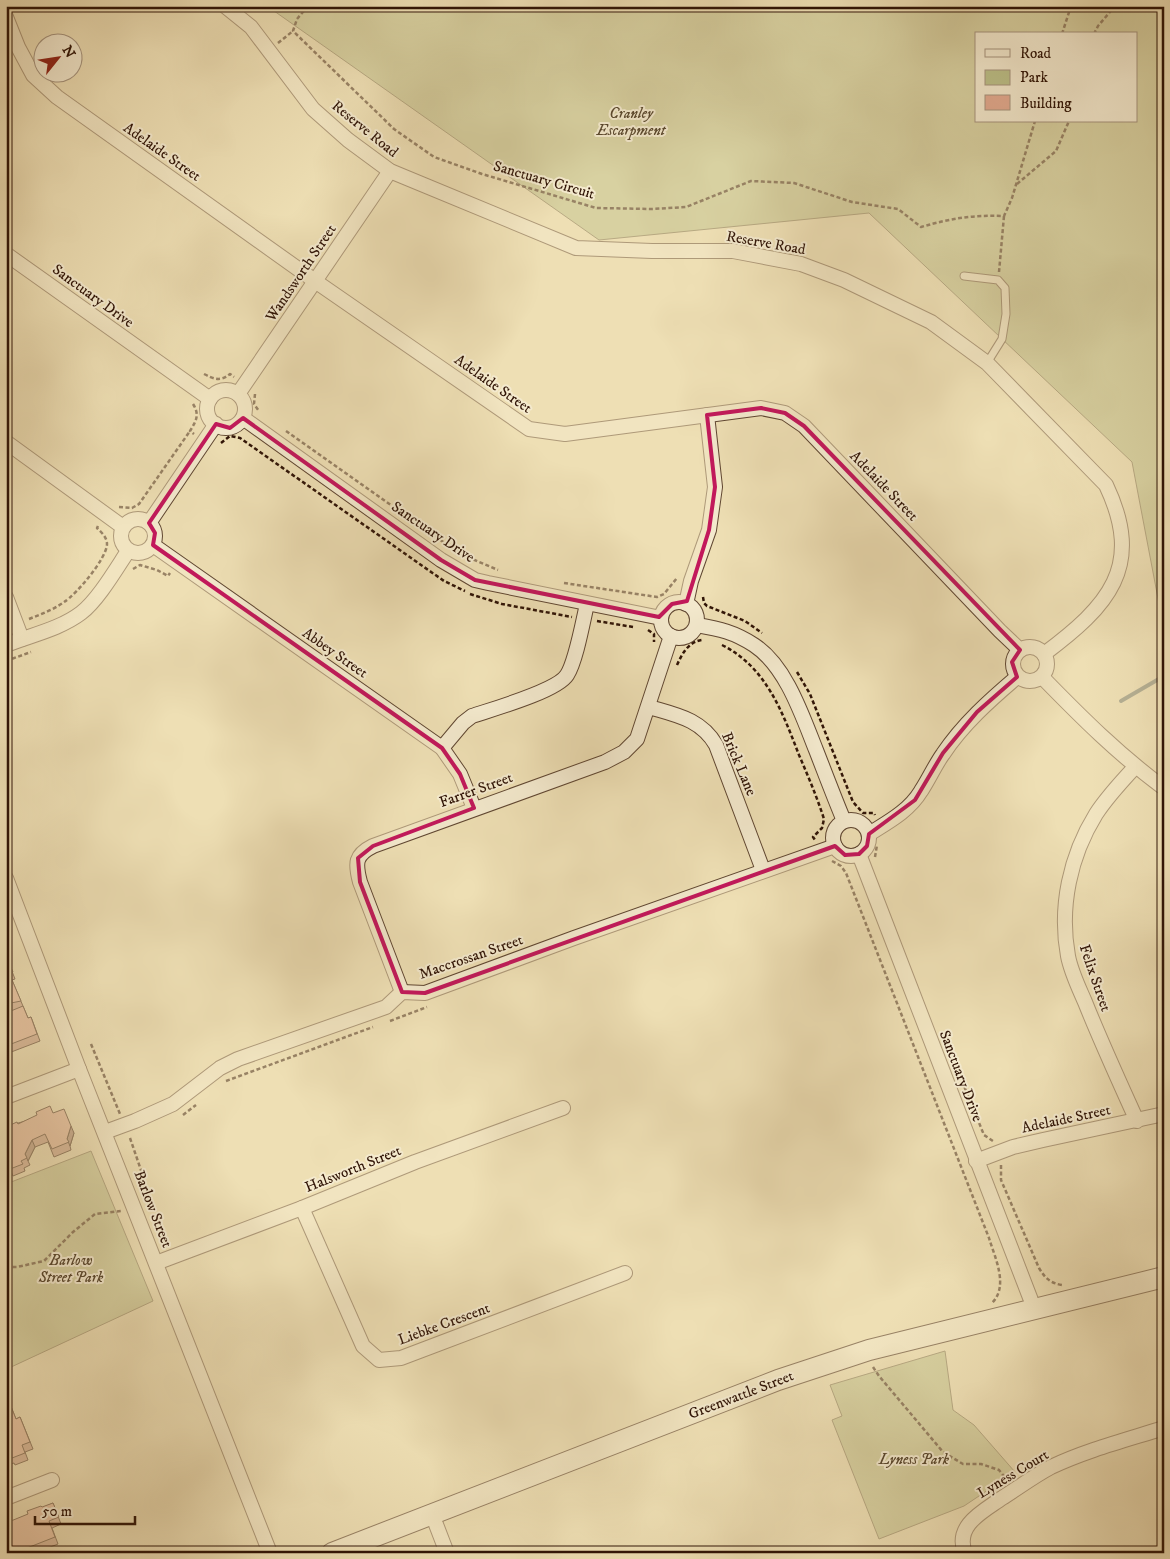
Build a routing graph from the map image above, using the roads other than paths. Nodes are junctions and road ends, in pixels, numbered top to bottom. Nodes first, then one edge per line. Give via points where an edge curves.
1 (225, 6) edge
2 (6, 17) edge
3 (390, 171) junction
4 (6, 254) edge
5 (964, 276) dead end
6 (315, 281) junction
7 (987, 362) junction
8 (238, 394) junction
9 (210, 399) junction
10 (707, 416) junction
11 (243, 418) junction
12 (216, 424) junction
13 (6, 442) edge
14 (149, 523) junction
15 (123, 527) junction
16 (153, 545) junction
17 (128, 551) junction
18 (6, 597) edge
19 (587, 604) junction
20 (686, 604) junction
21 (661, 618) junction
22 (697, 625) junction
23 (671, 636) junction
24 (22, 639) junction
25 (6, 645) edge
26 (1020, 650) junction
27 (1044, 654) junction
28 (1042, 676) junction
29 (1017, 677) junction
30 (649, 706) junction
31 (442, 748) junction
32 (1135, 767) junction
33 (1164, 788) edge
34 (474, 808) junction
35 (844, 821) junction
36 (868, 834) junction
37 (835, 846) junction
38 (859, 854) junction
39 (763, 870) junction
40 (6, 878) edge
41 (402, 992) junction
42 (79, 1069) junction
43 (6, 1097) edge
44 (563, 1108) dead end
45 (1164, 1114) edge
46 (1137, 1121) junction
47 (105, 1132) junction
48 (976, 1161) junction
49 (302, 1208) junction
50 (156, 1263) junction
51 (625, 1273) dead end
52 (1164, 1277) edge
53 (1034, 1308) junction
54 (1164, 1428) edge
55 (52, 1480) dead end
56 (6, 1498) edge
57 (432, 1514) junction
58 (270, 1553) edge
59 (332, 1553) edge
60 (448, 1553) edge
61 (964, 1553) edge

1 - 3 street, Reserve Road via 251,28 314,109 348,140
2 - 6 street, Adelaide Street via 33,75 58,97
3 - 6 street, Wandsworth Street
3 - 7 street, Reserve Road via 576,248 733,251 801,264 844,280 931,322
4 - 9 street, Sanctuary Drive
5 - 7 lane via 998,280 1005,288 1002,340
6 - 8 street, Wandsworth Street
6 - 10 street, Adelaide Street via 529,429 565,434
7 - 27 street, Reserve Road via 1106,485 1120,520 1122,548 1118,572 1102,602
8 - 9 street via 220,391
8 - 11 street via 244,403
9 - 12 street via 208,415
10 - 20 street via 715,487 709,530 690,581
10 - 26 street, Adelaide Street via 761,408 785,413 804,426
11 - 12 street via 230,428
11 - 19 street, Sanctuary Drive via 440,560 475,580
12 - 14 street
13 - 15 street
14 - 15 street via 132,519
14 - 16 street via 155,533
15 - 17 street via 120,537
16 - 17 street via 144,553
16 - 31 street, Abbey Street
17 - 24 street via 82,613 54,628
18 - 24 street
19 - 21 street, Sanctuary Drive
19 - 31 street via 572,666 563,680 472,716
20 - 21 street via 672,604
20 - 22 street via 695,611
21 - 23 street via 664,629
22 - 23 street via 684,638
22 - 35 street via 729,631 755,646 775,666 800,711
23 - 30 street, Farrer Street
24 - 25 street
26 - 27 street via 1030,647
26 - 29 street via 1012,662
27 - 28 street via 1047,668
28 - 29 street via 1033,682
28 - 32 street
29 - 36 street via 977,712 943,753 922,790 905,810
30 - 34 street, Farrer Street via 637,739 617,757
30 - 39 street, Brick Lane via 694,721 711,736
31 - 34 street, Abbey Street via 460,774
32 - 33 street
32 - 46 street, Felix Street via 1096,814 1080,847 1066,894 1064,925 1068,958
34 - 41 street, Farrer Street via 373,846 358,858 356,867 360,882
35 - 36 street via 861,823
35 - 37 street via 834,831
36 - 38 street via 867,846
37 - 38 street via 845,854
37 - 39 street, Maccrossan Street
38 - 48 street, Sanctuary Drive
39 - 41 street, Maccrossan Street via 425,993
40 - 42 street, Barlow Street
41 - 47 street via 386,1007 238,1059 220,1068 173,1104 129,1129
42 - 43 street
42 - 47 street, Barlow Street
44 - 49 street, Halsworth Street via 415,1162
45 - 46 street, Adelaide Street
46 - 48 street, Adelaide Street via 1013,1147
47 - 50 street, Barlow Street
48 - 53 street, Sanctuary Drive
49 - 50 street, Halsworth Street
49 - 51 street, Liebke Crescent via 362,1346 379,1360 401,1358
50 - 58 street, Barlow Street
52 - 53 main road, Greenwattle Street
53 - 57 main road, Greenwattle Street via 870,1350 778,1380
54 - 61 street, Lyness Court via 1087,1452 1050,1468 975,1516 964,1530
55 - 56 street
57 - 59 main road, Greenwattle Street
57 - 60 street

